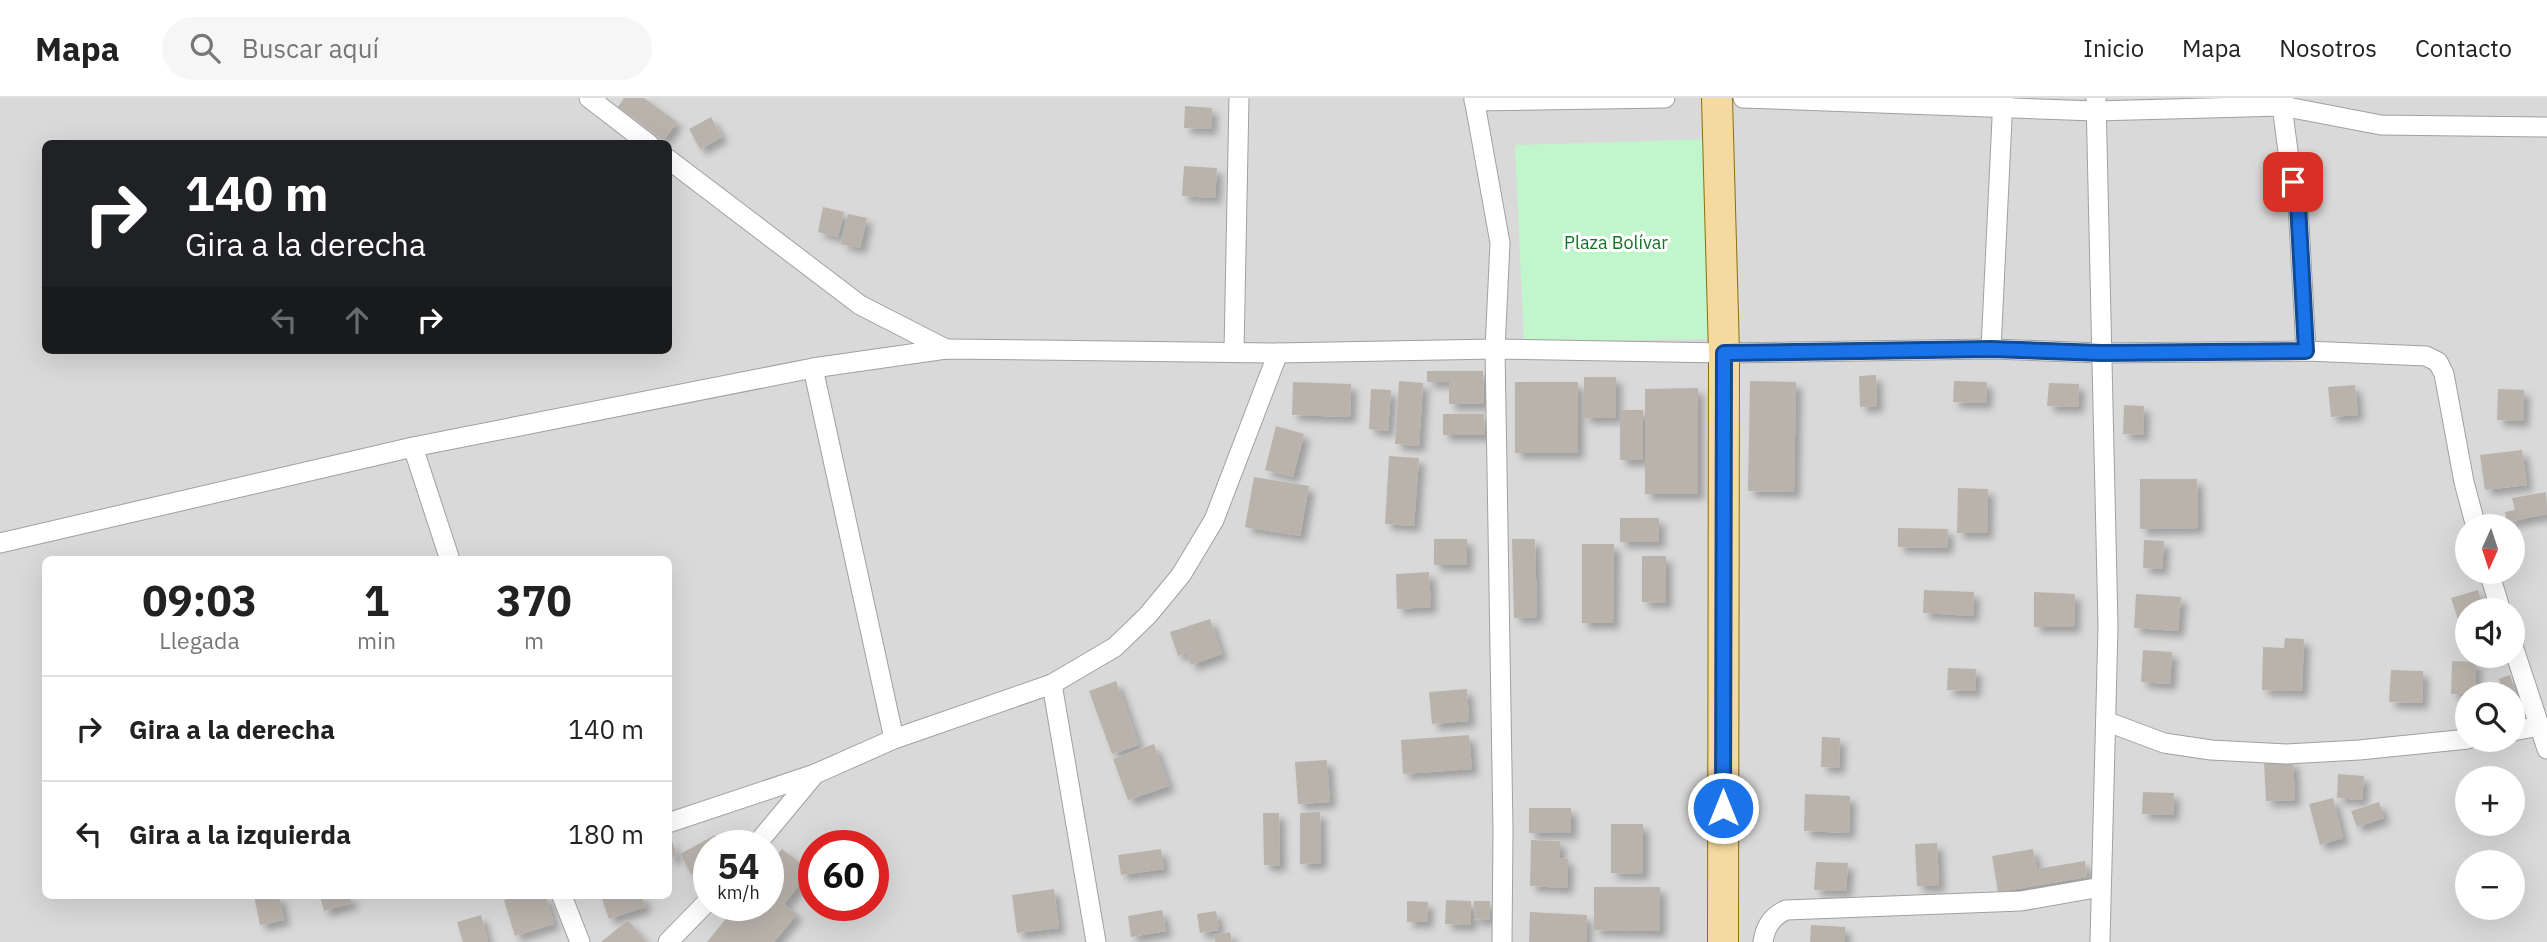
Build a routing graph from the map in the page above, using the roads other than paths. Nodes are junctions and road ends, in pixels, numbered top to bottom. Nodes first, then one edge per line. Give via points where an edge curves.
1 (589, 98) edge
2 (1239, 98) edge
3 (1665, 98) edge
4 (1717, 98) edge
5 (1743, 98) edge
6 (1474, 100) edge
7 (2282, 102) edge
8 (2003, 103) edge
9 (2095, 104) edge
10 (2547, 127) edge
11 (644, 140) edge
12 (672, 162) edge
13 (946, 349) junction
14 (1495, 349) junction
15 (1991, 349) junction
16 (1234, 351) junction
17 (2306, 351) junction
18 (1278, 353) junction
19 (1724, 353) junction
20 (2101, 353) junction
21 (813, 368) junction
22 (413, 447) junction
23 (2473, 514) edge
24 (0, 543) edge
25 (449, 556) edge
26 (2520, 668) edge
27 (1052, 684) junction
28 (2108, 722) junction
29 (2539, 726) junction
30 (2525, 729) edge
31 (894, 739) junction
32 (2455, 740) edge
33 (2547, 749) edge
34 (816, 774) junction
35 (672, 822) edge
36 (769, 830) edge
37 (2101, 887) junction
38 (563, 899) edge
39 (693, 916) edge
40 (580, 942) edge
41 (668, 942) edge
42 (1096, 942) edge
43 (1502, 942) edge
44 (1723, 942) edge
45 (1763, 942) edge
46 (2100, 942) edge

1 - 11 street
2 - 16 street
3 - 6 street
4 - 19 main road
5 - 8 street
6 - 14 street via 1500,243
7 - 9 street
7 - 10 street via 2381,125
7 - 17 street via 2298,204
8 - 9 street
8 - 15 street
9 - 20 street
12 - 13 street via 860,305
13 - 16 street
13 - 21 street
14 - 18 street
14 - 19 street
14 - 43 street
15 - 19 street
15 - 20 street
16 - 18 street
17 - 20 street
17 - 23 street via 2420,355 2438,362
18 - 27 street via 1214,520 1181,575 1115,648
19 - 44 main road
20 - 28 street
21 - 22 street
21 - 31 street
22 - 24 street
22 - 25 street
26 - 29 street
27 - 31 street
27 - 42 street
28 - 32 street via 2164,743 2211,750 2298,753
28 - 37 street
29 - 30 street
29 - 33 street
31 - 34 street
34 - 35 street
34 - 36 street
37 - 45 street via 2021,901 1786,910 1770,922
37 - 46 street
38 - 40 street
39 - 41 street

